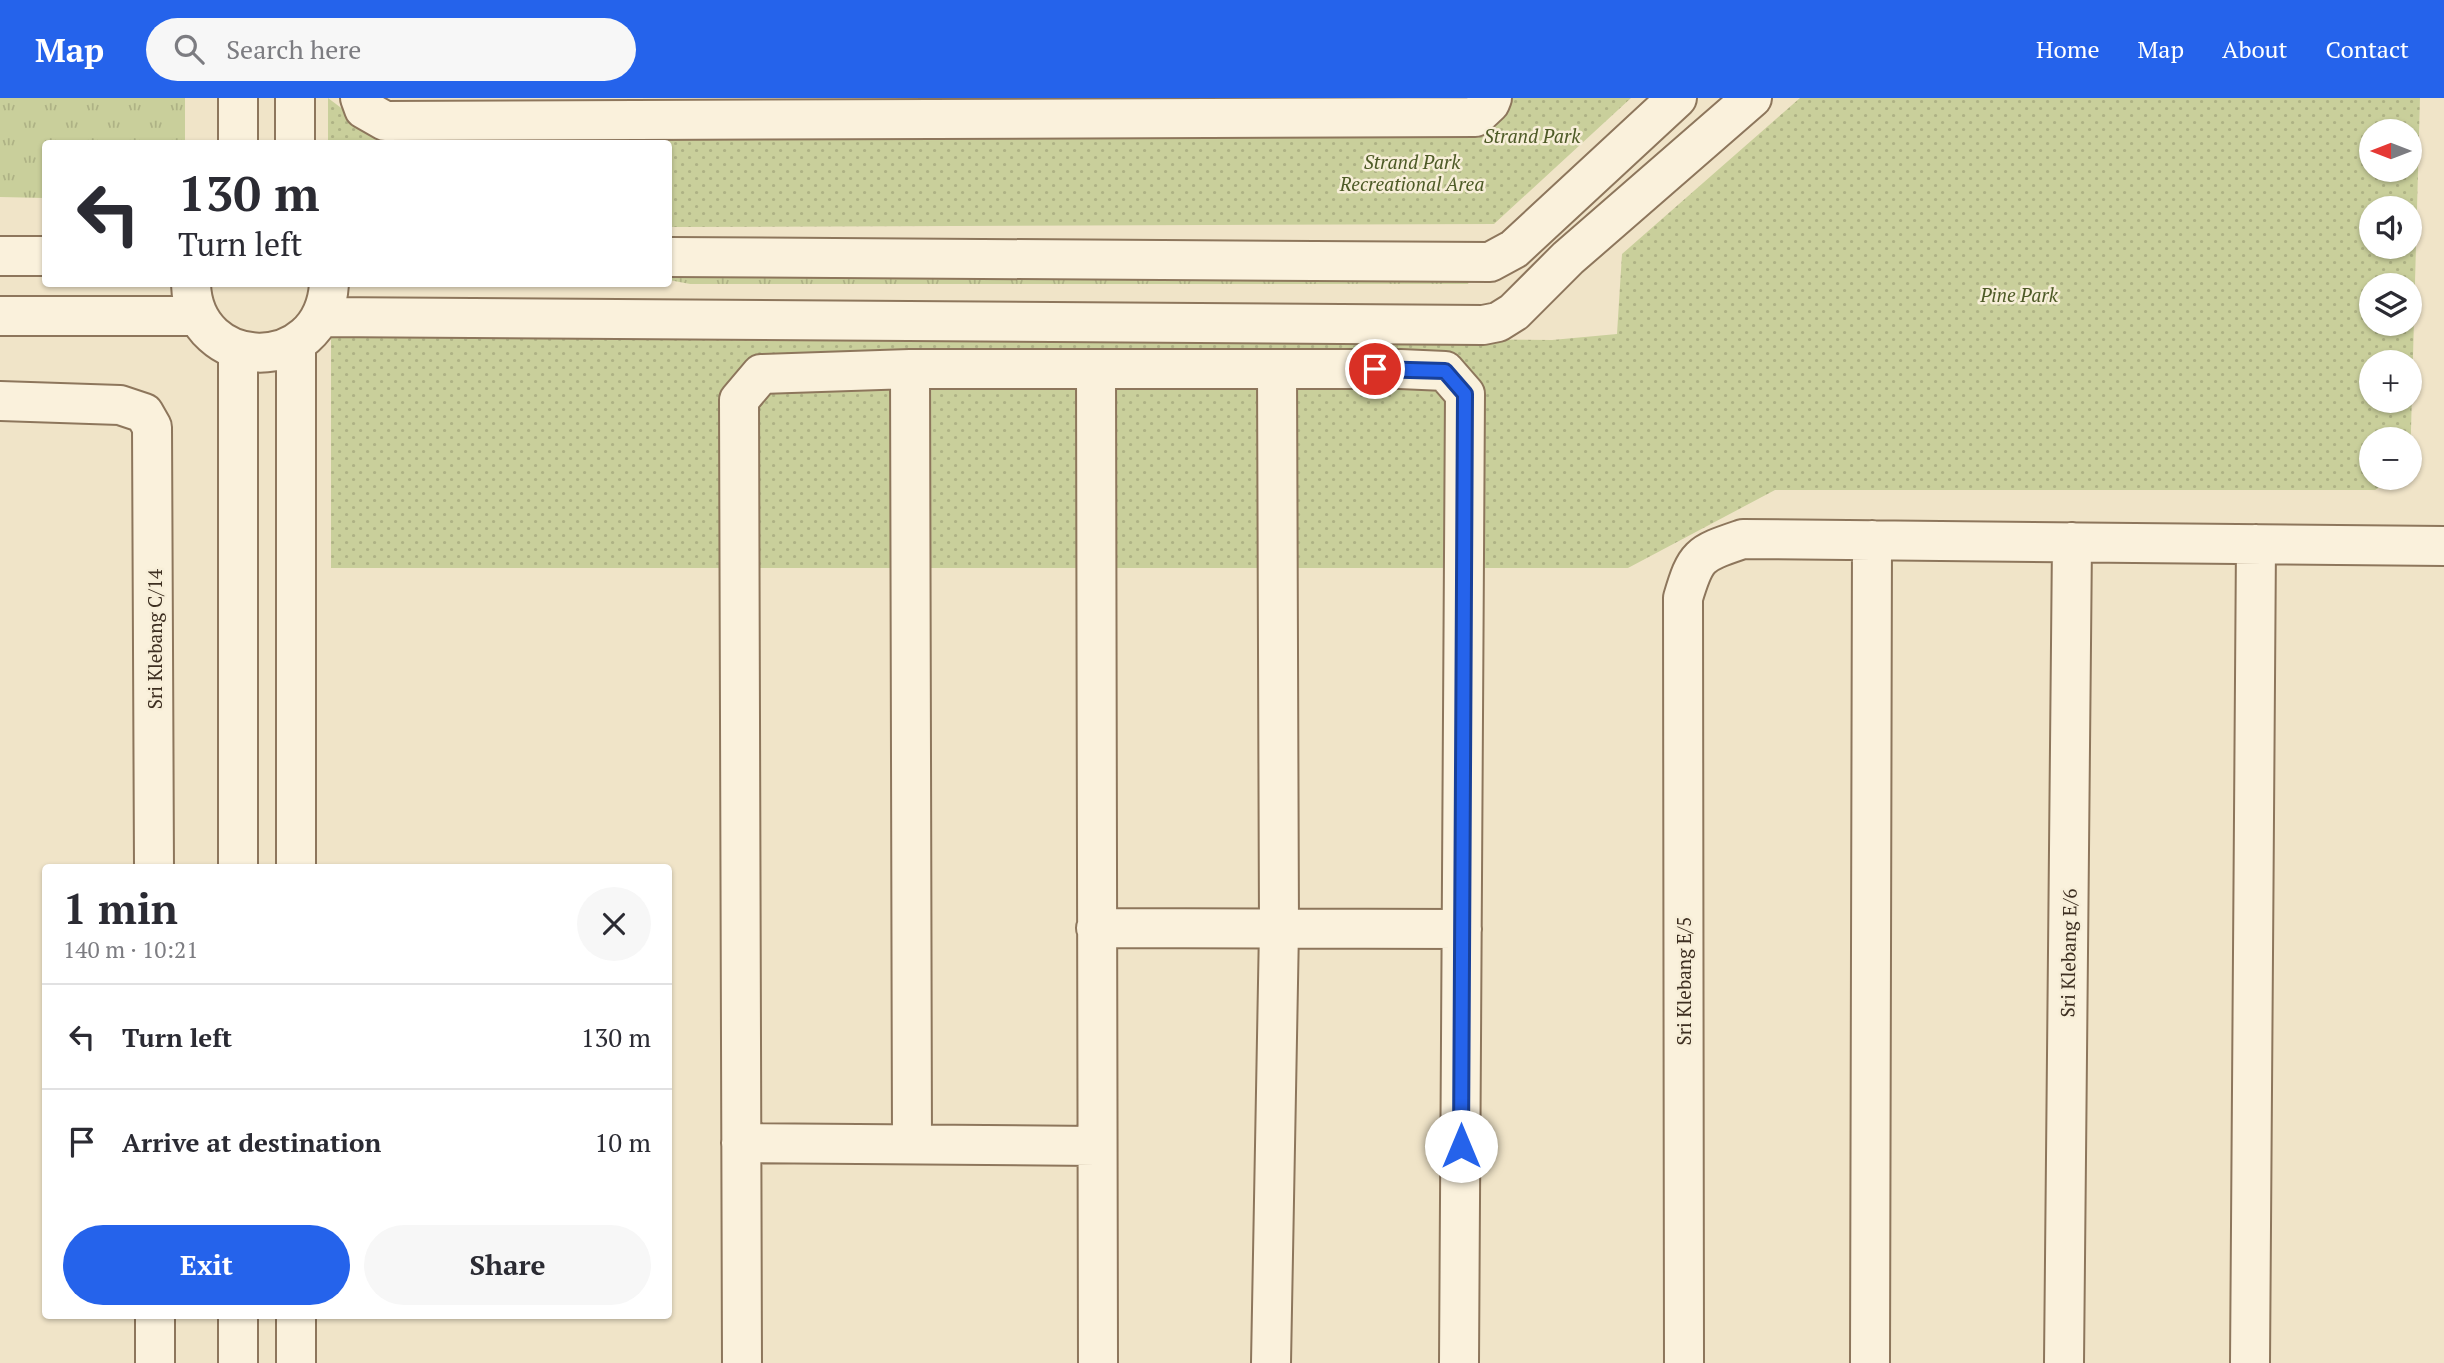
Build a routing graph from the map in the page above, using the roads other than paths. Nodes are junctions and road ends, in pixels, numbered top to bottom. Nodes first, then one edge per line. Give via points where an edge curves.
1 (238, 98) edge
2 (295, 98) edge
3 (1677, 98) edge
4 (1752, 98) edge
5 (1491, 101) edge
6 (362, 103) edge
7 (1130, 108) edge
8 (1312, 108) edge
9 (547, 109) edge
10 (747, 109) edge
11 (934, 109) edge
12 (238, 140) edge
13 (295, 140) edge
14 (0, 256) edge
15 (42, 256) edge
16 (672, 257) edge
17 (195, 300) edge
18 (316, 315) edge
19 (0, 316) edge
20 (238, 350) junction
21 (911, 369) junction
22 (1096, 370) junction
23 (1277, 370) junction
24 (0, 401) edge
25 (1872, 540) junction
26 (2072, 542) junction
27 (2256, 544) junction
28 (2444, 545) edge
29 (154, 864) edge
30 (238, 864) edge
31 (296, 864) edge
32 (1096, 928) junction
33 (1279, 929) junction
34 (1462, 929) junction
35 (741, 1143) junction
36 (912, 1143) junction
37 (1096, 1146) junction
38 (155, 1319) edge
39 (238, 1319) edge
40 (296, 1319) edge
41 (155, 1363) edge
42 (238, 1363) edge
43 (296, 1363) edge
44 (742, 1363) edge
45 (1098, 1363) edge
46 (1270, 1363) edge
47 (1459, 1363) edge
48 (1684, 1363) edge
49 (1870, 1363) edge
50 (2064, 1363) edge
51 (2250, 1363) edge

1 - 12 street
2 - 13 street
3 - 16 street via 1514,249 1490,262
4 - 18 street via 1568,258 1514,312 1483,325
5 - 8 street via 1475,117
6 - 9 street via 385,121
7 - 8 street
7 - 11 street
9 - 10 street
10 - 11 street
14 - 15 street
17 - 19 street
17 - 20 street via 209,330
18 - 20 street via 278,352
18 - 31 street
20 - 30 street
21 - 22 street
21 - 35 street via 761,374 739,400
21 - 36 street
22 - 23 street
22 - 32 street
23 - 33 street
23 - 34 street via 1445,371 1465,394
24 - 29 street, Sri Klebang C/14 via 120,405 144,413 152,427
25 - 26 street, Sri Klebang E/5
25 - 48 street, Sri Klebang E/5 via 1743,539 1710,550 1693,566 1683,598
25 - 49 street
26 - 27 street, Sri Klebang E/5
26 - 50 street, Sri Klebang E/6
27 - 28 street, Sri Klebang E/5
27 - 51 street
32 - 33 street
32 - 37 street
33 - 34 street
33 - 46 street
34 - 47 street
35 - 36 street
35 - 44 street
36 - 37 street
37 - 45 street
38 - 41 street
39 - 42 street
40 - 43 street

